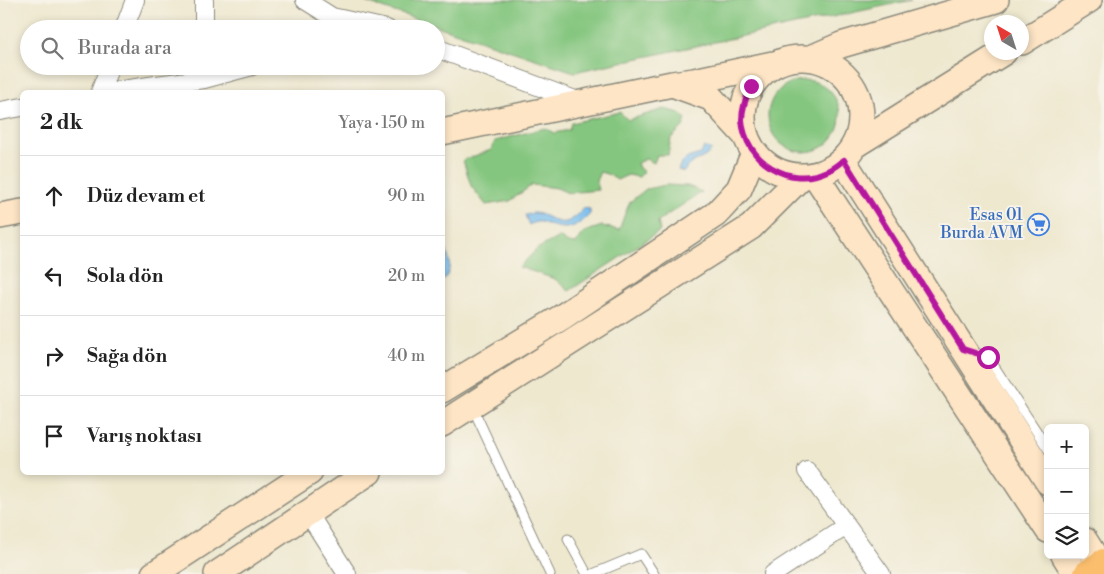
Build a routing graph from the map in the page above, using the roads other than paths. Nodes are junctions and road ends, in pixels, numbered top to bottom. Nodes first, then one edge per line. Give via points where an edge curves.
1 (135, 0) edge
2 (204, 0) edge
3 (305, 0) edge
4 (996, 0) edge
5 (1089, 0) edge
6 (127, 20) edge
7 (204, 20) edge
8 (346, 20) edge
9 (1029, 38) edge
10 (445, 51) edge
11 (811, 58) junction
12 (992, 60) edge
13 (776, 64) junction
14 (107, 75) edge
15 (219, 75) edge
16 (205, 79) edge
17 (672, 84) junction
18 (101, 90) edge
19 (122, 90) edge
20 (583, 103) junction
21 (20, 107) edge
22 (0, 111) edge
23 (445, 131) edge
24 (749, 144) junction
25 (849, 153) junction
26 (808, 176) junction
27 (20, 212) edge
28 (0, 216) edge
29 (963, 349) junction
30 (445, 388) edge
31 (472, 405) junction
32 (445, 422) edge
33 (1044, 443) edge
34 (807, 470) dead end
35 (1044, 472) edge
36 (305, 475) edge
37 (365, 475) edge
38 (308, 513) junction
39 (1044, 524) edge
40 (846, 526) junction
41 (568, 538) dead end
42 (1072, 559) edge
43 (1092, 569) edge
44 (154, 574) edge
45 (217, 574) edge
46 (347, 574) edge
47 (550, 574) edge
48 (587, 574) edge
49 (593, 574) edge
50 (654, 574) edge
51 (773, 574) edge
52 (881, 574) edge

1 - 6 street
2 - 7 street
3 - 8 street via 332,17
4 - 11 main road via 840,45
5 - 9 main road
10 - 20 street
11 - 13 main road via 792,58
11 - 25 main road via 829,64 844,75 855,90 861,108 861,127
12 - 25 main road
13 - 17 main road
13 - 24 main road via 751,86 744,102 742,118
14 - 18 street
15 - 16 street
16 - 19 street
17 - 20 main road
17 - 24 main road via 711,98
20 - 23 main road
21 - 22 street
24 - 26 main road via 769,167 788,175
24 - 30 main road via 739,189 716,214 562,317
25 - 26 main road via 828,171
25 - 29 main road
26 - 31 main road via 751,227
26 - 39 main road
27 - 28 main road
29 - 33 lane via 988,357
29 - 35 main road
31 - 32 main road
31 - 47 lane
34 - 40 street
36 - 44 main road
37 - 38 main road
38 - 45 main road
38 - 46 street
40 - 51 street
40 - 52 street
41 - 48 lane
42 - 43 main road
49 - 50 lane via 641,554

